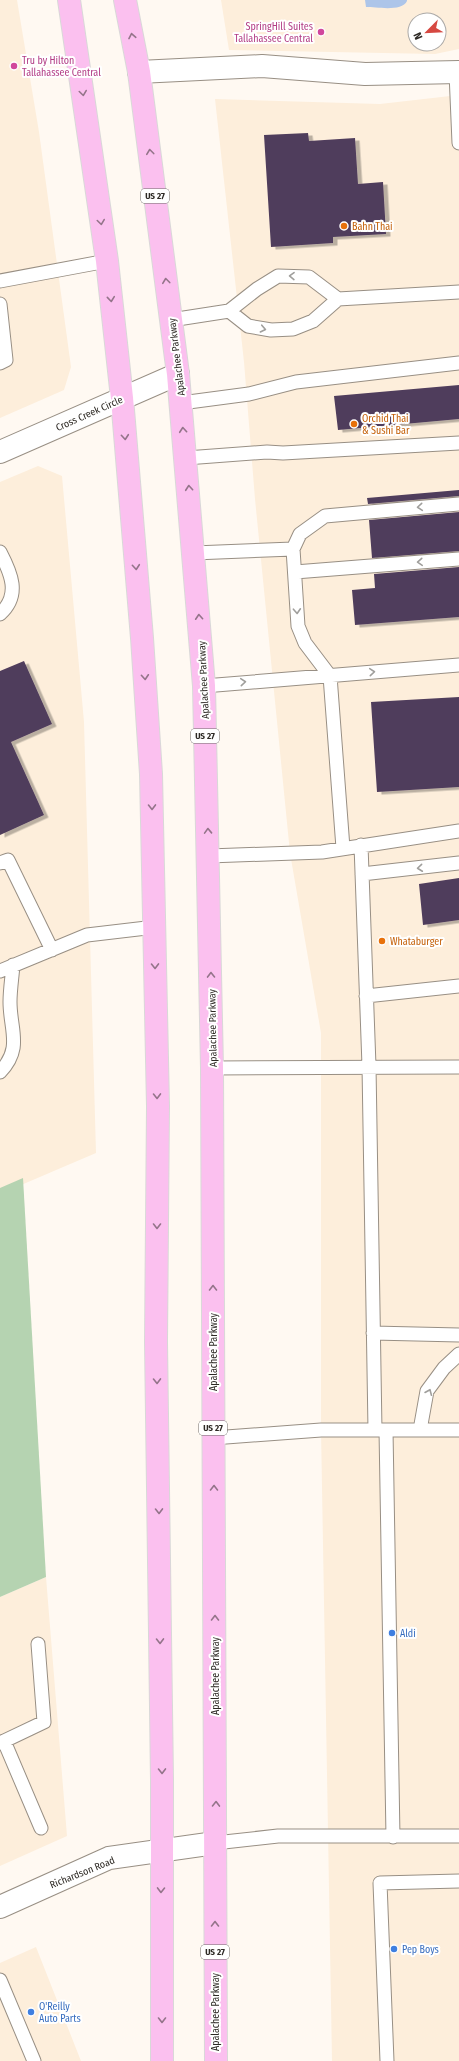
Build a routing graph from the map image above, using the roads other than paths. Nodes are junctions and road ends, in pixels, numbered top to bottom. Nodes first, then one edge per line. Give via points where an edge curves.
1 (69, 0) edge
2 (125, 0) edge
3 (139, 72) junction
4 (458, 73) edge
5 (459, 143) edge
6 (107, 261) junction
7 (0, 281) edge
8 (459, 292) edge
9 (338, 299) junction
10 (0, 304) edge
11 (229, 311) junction
12 (171, 320) junction
13 (0, 363) edge
14 (459, 363) edge
15 (178, 374) junction
16 (122, 398) junction
17 (181, 403) junction
18 (459, 443) edge
19 (0, 452) edge
20 (186, 458) junction
21 (459, 504) edge
22 (293, 549) junction
23 (0, 552) edge
24 (194, 553) junction
25 (459, 560) edge
26 (295, 572) junction
27 (0, 614) edge
28 (459, 665) edge
29 (330, 676) junction
30 (204, 686) junction
31 (459, 831) edge
32 (362, 845) junction
33 (343, 848) junction
34 (209, 856) junction
35 (0, 863) edge
36 (459, 863) edge
37 (362, 874) junction
38 (154, 927) junction
39 (52, 950) junction
40 (13, 966) junction
41 (0, 971) edge
42 (459, 986) edge
43 (366, 996) junction
44 (369, 1066) junction
45 (459, 1067) edge
46 (212, 1068) junction
47 (0, 1072) edge
48 (373, 1333) junction
49 (459, 1335) edge
50 (459, 1354) edge
51 (381, 1430) junction
52 (420, 1430) junction
53 (459, 1430) edge
54 (213, 1438) junction
55 (38, 1644) dead end
56 (2, 1742) edge
57 (41, 1828) dead end
58 (459, 1836) edge
59 (393, 1837) junction
60 (215, 1843) junction
61 (162, 1851) junction
62 (459, 1881) edge
63 (0, 1906) edge
64 (1, 1984) edge
65 (34, 2061) edge
66 (162, 2061) edge
67 (216, 2061) edge
68 (387, 2061) edge

1 -> 6 main road
3 -> 2 main road, Apalachee Parkway / US 27
3 - 4 street via 262,66 365,74
12 -> 3 main road, Apalachee Parkway / US 27
4 - 5 lane
6 - 7 lane
6 -> 16 main road
8 - 9 lane
11 -> 9 lane via 248,326 271,330 293,329 313,321
9 -> 11 lane via 309,277 278,276
10 - 13 lane via 6,360
11 - 12 lane
12 - 15 main road, Apalachee Parkway / US 27
14 - 17 lane via 296,382 249,394
15 - 16 street, Cross Creek Circle
15 - 17 main road, Apalachee Parkway / US 27
16 - 19 street, Cross Creek Circle
16 -> 38 main road via 151,774
20 -> 17 main road, Apalachee Parkway / US 27
18 - 20 lane
24 -> 20 main road, Apalachee Parkway / US 27
21 -> 22 lane via 325,516 300,534
22 - 24 lane
22 - 26 lane
23 - 27 lane via 12,578 13,598
30 -> 24 main road, Apalachee Parkway / US 27
25 -> 26 lane
26 -> 29 lane via 298,626 305,643
29 -> 28 lane
30 -> 29 lane
29 - 33 lane
34 -> 30 main road, Apalachee Parkway / US 27
31 - 32 lane
32 - 33 lane
32 - 37 lane
33 - 34 lane via 322,852
46 -> 34 main road, Apalachee Parkway / US 27
35 - 39 lane via 8,860
36 -> 37 lane
37 - 43 lane
38 - 39 lane via 87,935
38 -> 61 main road via 158,1106 156,1342
39 - 40 lane
40 - 41 lane
40 - 47 lane via 10,1003 14,1038 10,1062
42 - 43 lane
43 - 44 lane
44 - 45 lane
44 - 46 lane
44 - 48 lane
54 -> 46 main road, Apalachee Parkway / US 27
48 - 49 lane
48 - 51 lane
52 -> 50 lane via 427,1391 444,1368
51 - 52 lane
51 - 54 lane via 321,1430
51 - 59 lane
52 - 53 lane
60 -> 54 main road, Apalachee Parkway / US 27
55 - 56 lane via 44,1722
56 - 57 lane
58 - 59 lane
59 - 60 lane via 278,1836
60 - 61 street, Richardson Road
67 -> 60 main road, Apalachee Parkway / US 27
61 - 63 street, Richardson Road via 109,1858
61 -> 66 main road
62 - 68 lane via 380,1883
64 - 65 lane

